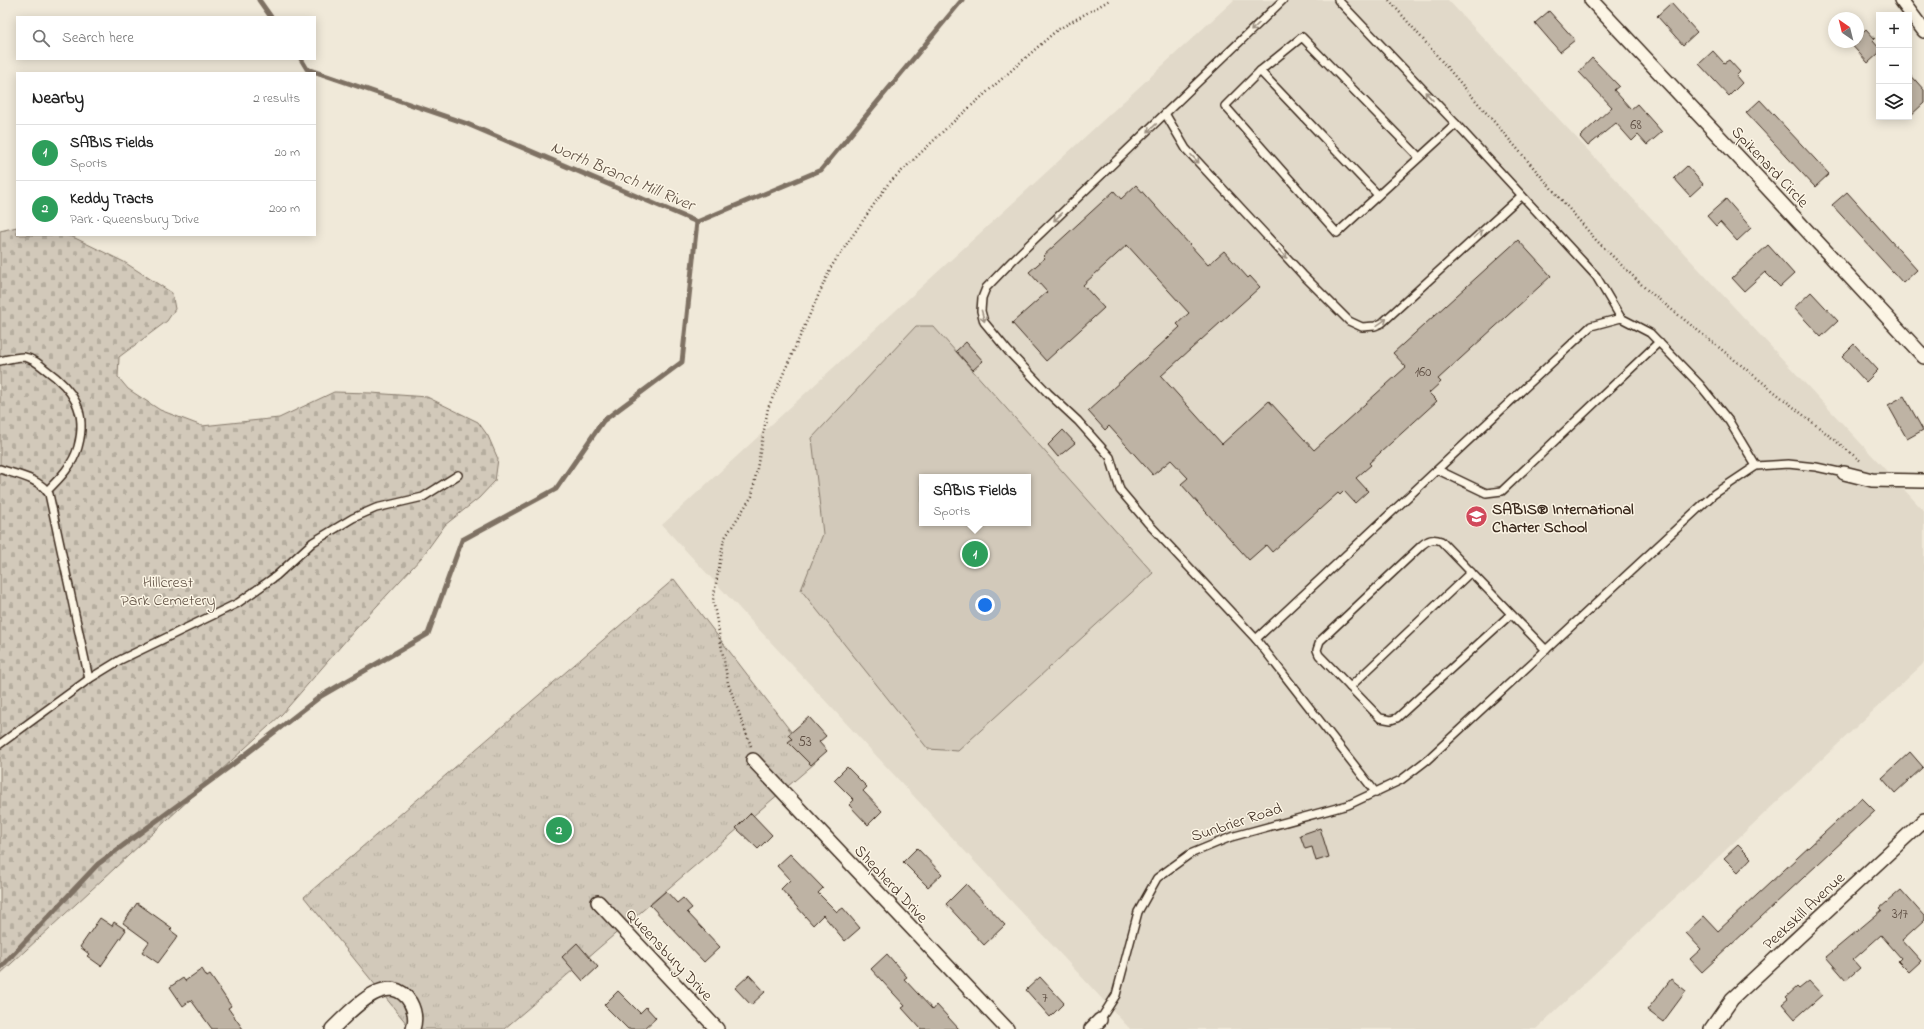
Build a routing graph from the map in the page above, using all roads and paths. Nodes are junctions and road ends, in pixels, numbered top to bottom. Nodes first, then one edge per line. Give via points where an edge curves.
1 (1110, 0) edge
2 (1283, 0) edge
3 (1338, 0) edge
4 (1389, 0) edge
5 (1591, 0) edge
6 (1901, 0) edge
7 (1924, 31) edge
8 (1260, 71) junction
9 (1166, 115) junction
10 (1456, 124) junction
11 (1419, 157) junction
12 (1378, 195) junction
13 (1521, 196) junction
14 (1621, 318) junction
15 (1660, 342) junction
16 (1924, 357) edge
17 (0, 361) edge
18 (1756, 466) junction
19 (1867, 466) dead end
20 (0, 469) edge
21 (1438, 470) junction
22 (1844, 473) joint
23 (458, 475) dead end
24 (1924, 481) edge
25 (47, 491) junction
26 (1471, 572) junction
27 (1511, 614) junction
28 (1256, 639) junction
29 (1546, 650) junction
30 (89, 680) junction
31 (1350, 687) junction
32 (0, 744) edge
33 (754, 760) joint
34 (1376, 793) junction
35 (1924, 820) edge
36 (598, 902) dead end
37 (1096, 1024) edge
38 (332, 1029) edge
39 (413, 1029) edge
40 (717, 1029) edge
41 (1007, 1029) edge
42 (1711, 1029) edge

1 - 33 path via 1057,30 888,184 831,267 768,408 752,496 724,539 713,600 728,683 750,739
2 -> 9 lane
10 -> 3 lane
4 - 19 path via 1591,234 1646,289
5 - 16 street, Spikenard Circle
6 - 7 street
8 - 11 lane via 1302,36
8 - 12 lane
8 - 12 lane via 1225,106 1337,233
9 -> 13 lane via 1186,149 1257,226 1349,320 1362,327 1382,323
9 -> 28 lane via 986,288 981,311 984,322 1008,352 1078,421 1110,457 1120,490
10 - 11 lane
10 - 13 lane
11 - 12 lane
13 - 14 lane via 1596,276
14 - 15 lane via 1650,333
14 - 21 lane via 1591,326
15 - 18 lane via 1729,421
15 - 21 lane via 1502,491 1486,493
17 - 25 lane via 15,357 34,361 69,390 81,415 79,446 73,460
18 - 22 lane via 1788,464
18 - 29 lane, Sunbrier Road via 1714,494
20 - 25 lane via 37,482
21 - 28 lane
22 - 24 street via 1872,480
23 - 30 lane via 423,496 376,508 353,518 313,542 270,580 238,603 120,660
25 - 30 lane
26 - 27 lane
26 - 31 lane
26 - 31 lane via 1441,541 1429,540 1320,641 1317,650 1319,656
27 - 29 lane
27 - 31 lane via 1397,718 1380,718
28 - 34 lane
29 - 34 lane, Sunbrier Road via 1427,760 1401,780
30 - 32 lane
33 - 41 street, Shepherd Drive
34 - 37 lane, Sunbrier Road via 1348,805 1231,838 1190,854 1157,878 1138,912 1116,995
35 - 42 street, Peekskill Avenue via 1732,999
36 - 40 street, Queensbury Drive
38 - 39 street via 366,997 384,990 394,990 409,1000 414,1008

